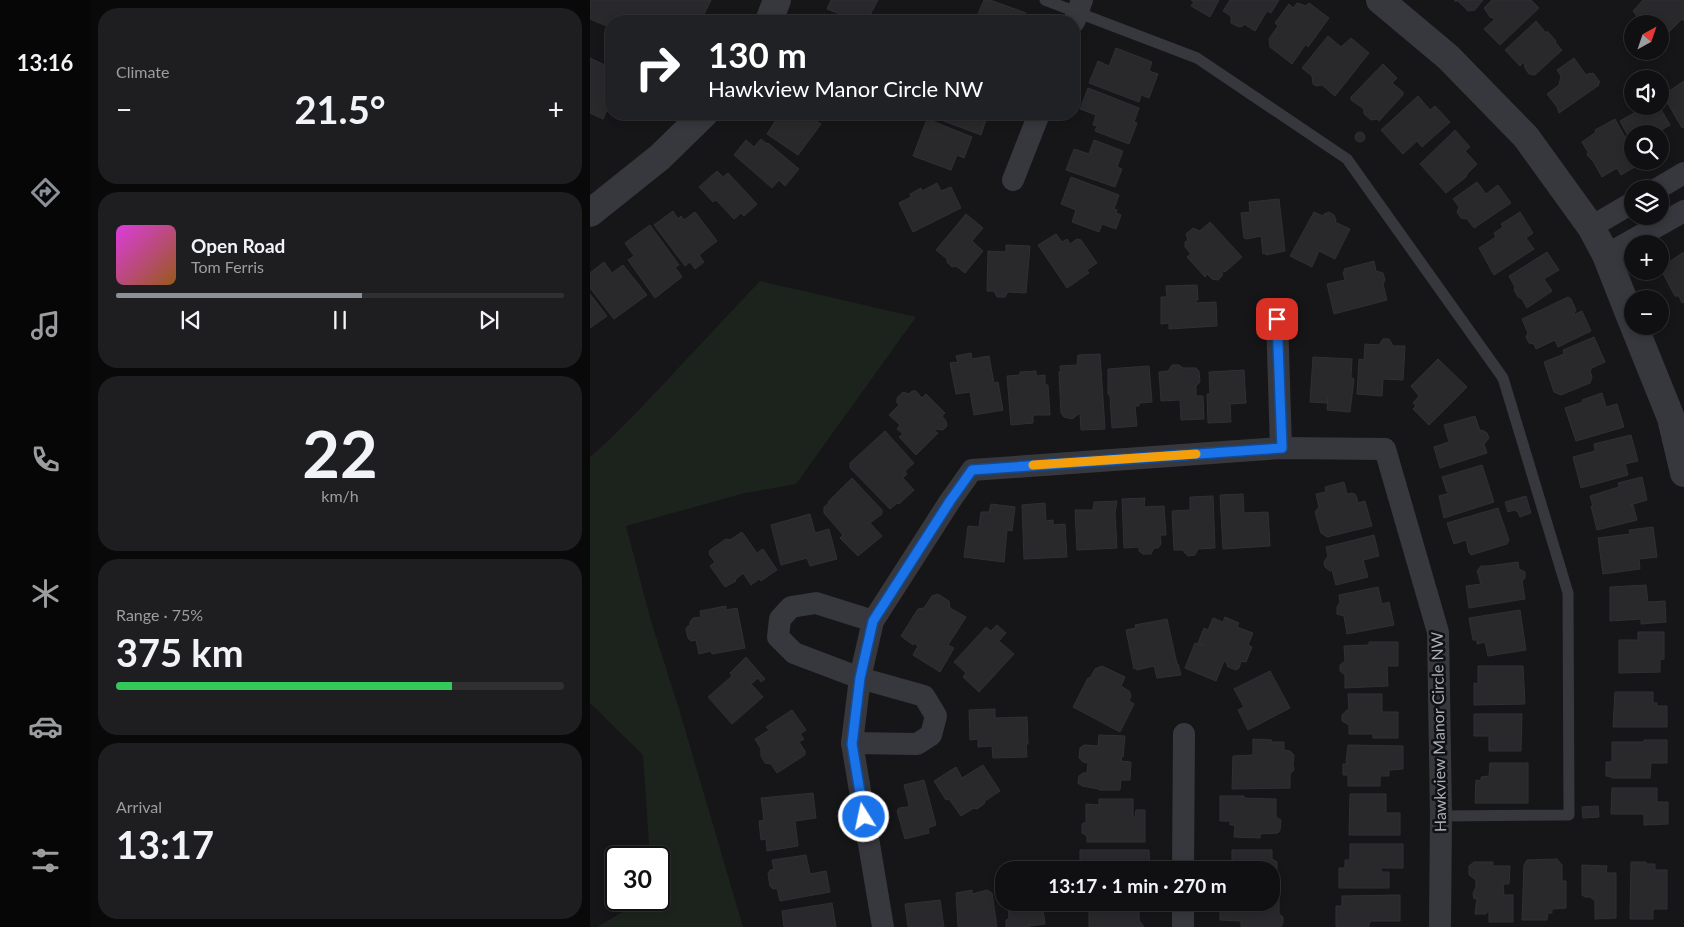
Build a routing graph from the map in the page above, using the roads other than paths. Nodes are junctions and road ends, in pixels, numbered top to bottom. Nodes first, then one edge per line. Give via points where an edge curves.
1 (777, 0) edge
2 (1045, 0) edge
3 (1380, 0) edge
4 (1078, 11) edge
5 (771, 15) edge
6 (698, 120) edge
7 (1037, 120) edge
8 (1684, 173) edge
9 (1013, 180) dead end
10 (1669, 182) edge
11 (1624, 208) edge
12 (1684, 211) edge
13 (590, 213) edge
14 (1591, 227) junction
15 (1606, 255) junction
16 (1624, 301) edge
17 (1277, 319) dead end
18 (1638, 335) edge
19 (1282, 448) junction
20 (1684, 473) edge
21 (873, 621) junction
22 (860, 678) junction
23 (1184, 734) dead end
24 (852, 744) junction
25 (1441, 816) junction
26 (1183, 861) edge
27 (1183, 911) edge
28 (883, 927) edge
29 (1183, 927) edge
30 (1440, 927) edge

1 - 5 street
2 - 4 lane
3 - 14 street via 1448,58 1526,137
4 - 25 lane via 1197,58 1347,159 1503,378 1568,593 1569,815
6 - 13 street via 660,157
7 - 9 street
8 - 10 street
11 - 14 street
12 - 15 street
14 - 15 street
15 - 16 street
17 - 19 street
18 - 20 street via 1671,418
19 - 21 street, Hawkview Manor Circle NW via 972,470
19 - 25 street, Hawkview Manor Circle NW via 1385,449 1438,632
21 - 22 street, Hawkview Manor Circle NW
21 - 22 street via 816,603 790,607 780,619 778,637 794,653
22 - 24 street, Hawkview Manor Circle NW
22 - 24 street via 924,696 936,716 931,735 918,744
23 - 26 street
24 - 28 street, Hawkview Manor Circle NW
25 - 30 street, Hawkview Manor Circle NW
27 - 29 street

